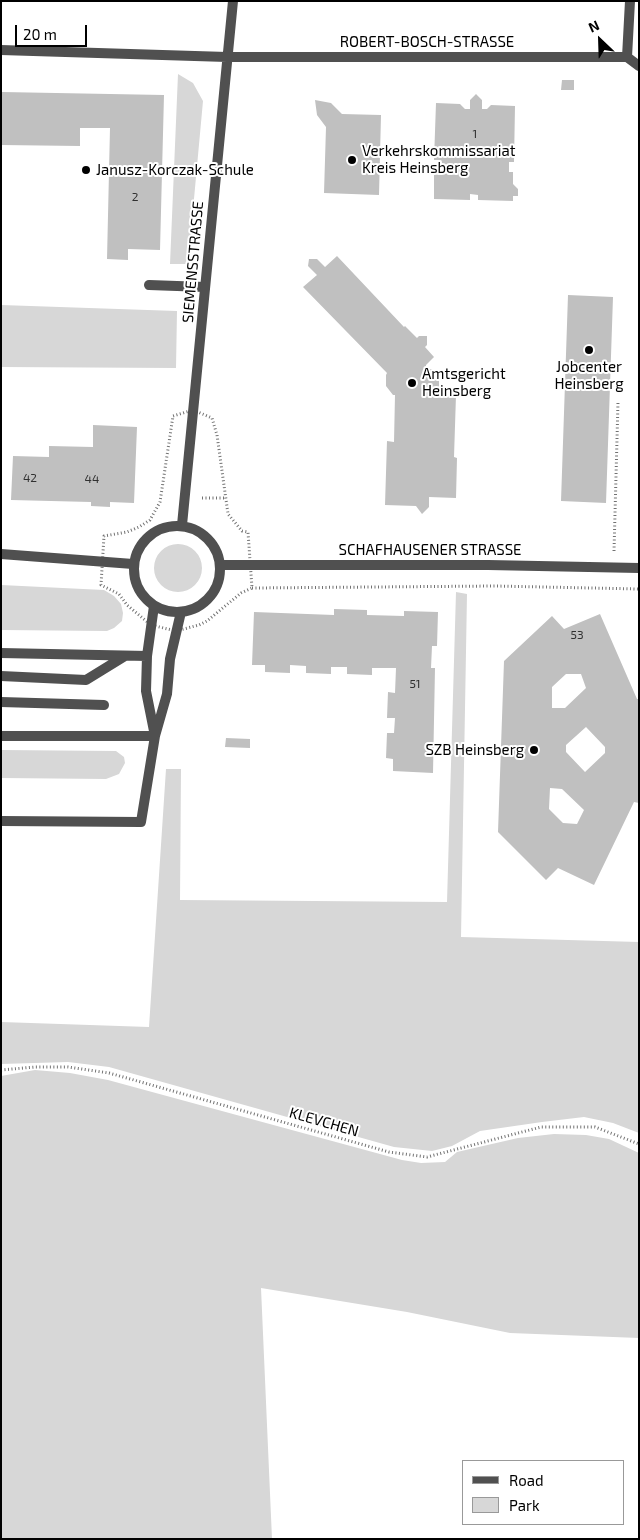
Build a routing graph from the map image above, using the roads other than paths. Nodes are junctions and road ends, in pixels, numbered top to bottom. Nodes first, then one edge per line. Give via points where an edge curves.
1 (233, 1) edge
2 (630, 1) edge
3 (1, 50) edge
4 (227, 57) junction
5 (627, 57) junction
6 (639, 66) edge
7 (149, 285) dead end
8 (205, 287) junction
9 (182, 525) junction
10 (1, 554) edge
11 (133, 564) junction
12 (221, 565) junction
13 (639, 568) edge
14 (154, 606) junction
15 (180, 612) junction
16 (1, 653) edge
17 (126, 656) junction
18 (147, 656) junction
19 (1, 676) edge
20 (1, 702) edge
21 (104, 705) dead end
22 (1, 736) edge
23 (155, 736) junction
24 (1, 821) edge

1 - 4 street, SIEMENSSTRASSE
2 - 5 street
3 - 4 street, ROBERT-BOSCH-STRASSE
4 - 5 street, ROBERT-BOSCH-STRASSE
4 - 8 street, SIEMENSSTRASSE
5 - 6 street
7 - 8 street
8 - 9 street, SIEMENSSTRASSE
9 - 11 street via 156,530 144,539
9 - 12 street via 197,529 209,538
10 - 11 street
11 - 14 street via 134,580 142,595
12 - 13 street, SCHAFHAUSENER STRASSE
12 - 15 street via 214,591 205,602
14 - 15 street
14 - 18 street
15 - 23 street via 170,659 168,694
16 - 17 street
17 - 18 street
17 - 19 street via 86,680
18 - 23 street via 146,691
20 - 21 street
22 - 23 street
23 - 24 street via 141,822

